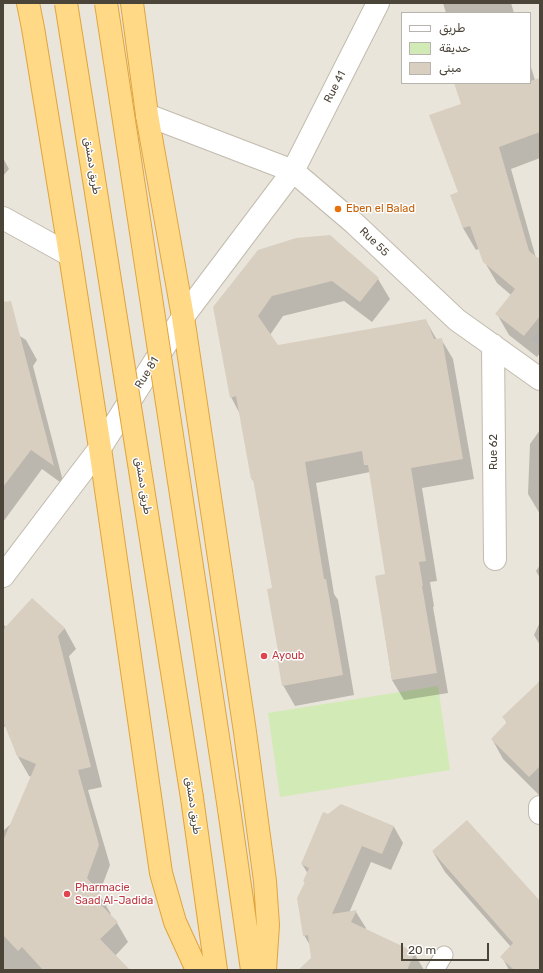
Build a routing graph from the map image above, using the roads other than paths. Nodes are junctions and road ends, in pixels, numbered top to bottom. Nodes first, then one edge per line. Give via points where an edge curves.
1 (28, 3) edge
2 (66, 3) edge
3 (106, 3) edge
4 (132, 3) edge
5 (378, 3) edge
6 (148, 114) junction
7 (293, 171) junction
8 (3, 218) edge
9 (70, 255) junction
10 (183, 317) junction
11 (493, 345) junction
12 (540, 379) edge
13 (100, 448) junction
14 (495, 559) dead end
15 (3, 576) edge
16 (540, 807) edge
17 (540, 813) edge
18 (444, 955) dead end
19 (197, 970) edge
20 (216, 970) edge
21 (252, 970) edge
22 (265, 970) edge
23 (435, 970) edge

1 - 9 highway
2 - 20 highway, طريق دمشق, bridge via 192,798
3 - 21 highway, bridge
4 - 6 highway
5 - 7 street, Rue 41
6 - 7 street, Rue 55
6 - 10 highway
7 - 10 street, Rue 81
7 - 11 street, Rue 55 via 354,223 457,320
8 - 9 street
9 - 13 highway
10 - 13 street, Rue 81
10 - 22 highway via 265,881 268,926
11 - 12 street, Rue 55
11 - 14 street, Rue 62
13 - 15 street, Rue 81
13 - 19 highway via 161,873 175,922
16 - 17 street
18 - 23 lane

